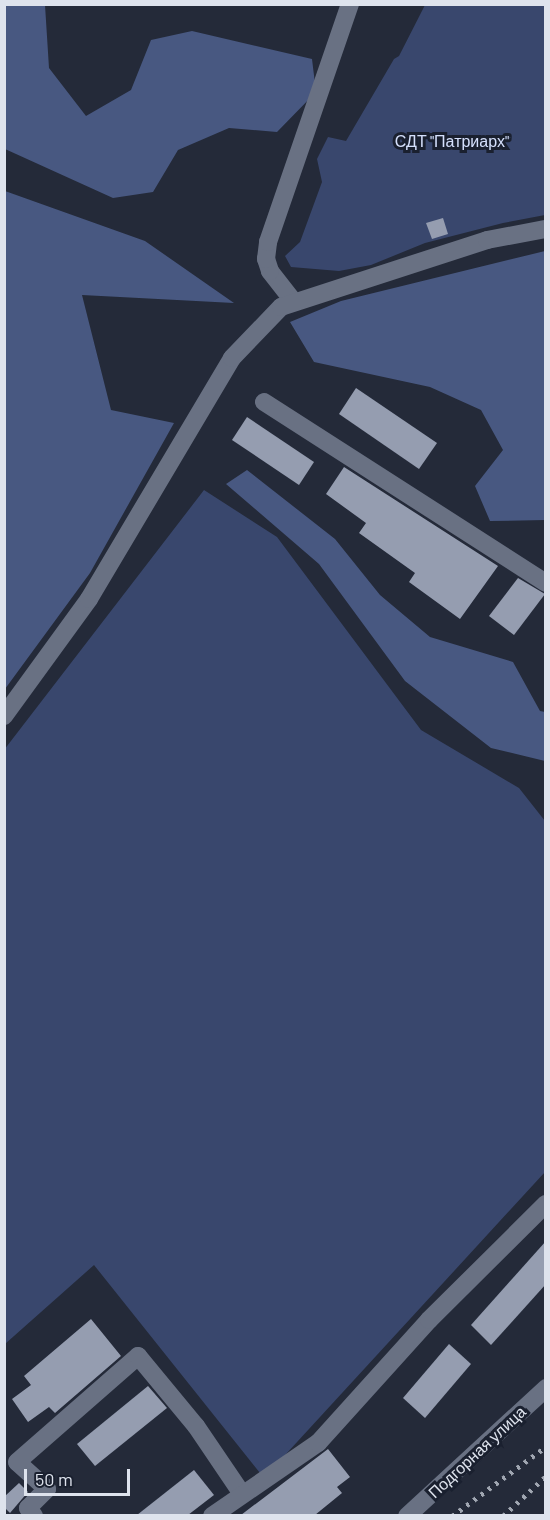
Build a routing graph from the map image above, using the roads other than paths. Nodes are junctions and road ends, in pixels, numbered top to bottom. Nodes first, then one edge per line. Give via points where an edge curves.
1 (350, 4) edge
2 (546, 229) edge
3 (294, 302) junction
4 (264, 402) dead end
5 (546, 583) edge
6 (4, 716) edge
7 (546, 1203) edge
8 (546, 1388) edge
9 (242, 1494) junction
10 (34, 1515) edge
11 (212, 1515) edge
12 (407, 1515) edge

1 - 3 street via 268,242 266,258 270,271
2 - 3 street via 487,240
3 - 6 street via 281,307 232,358 89,599
4 - 5 street
7 - 9 street via 429,1320 318,1443
8 - 12 street, Подгорная улица
9 - 10 street via 196,1426 138,1356 17,1462 47,1489 27,1508
9 - 11 street

